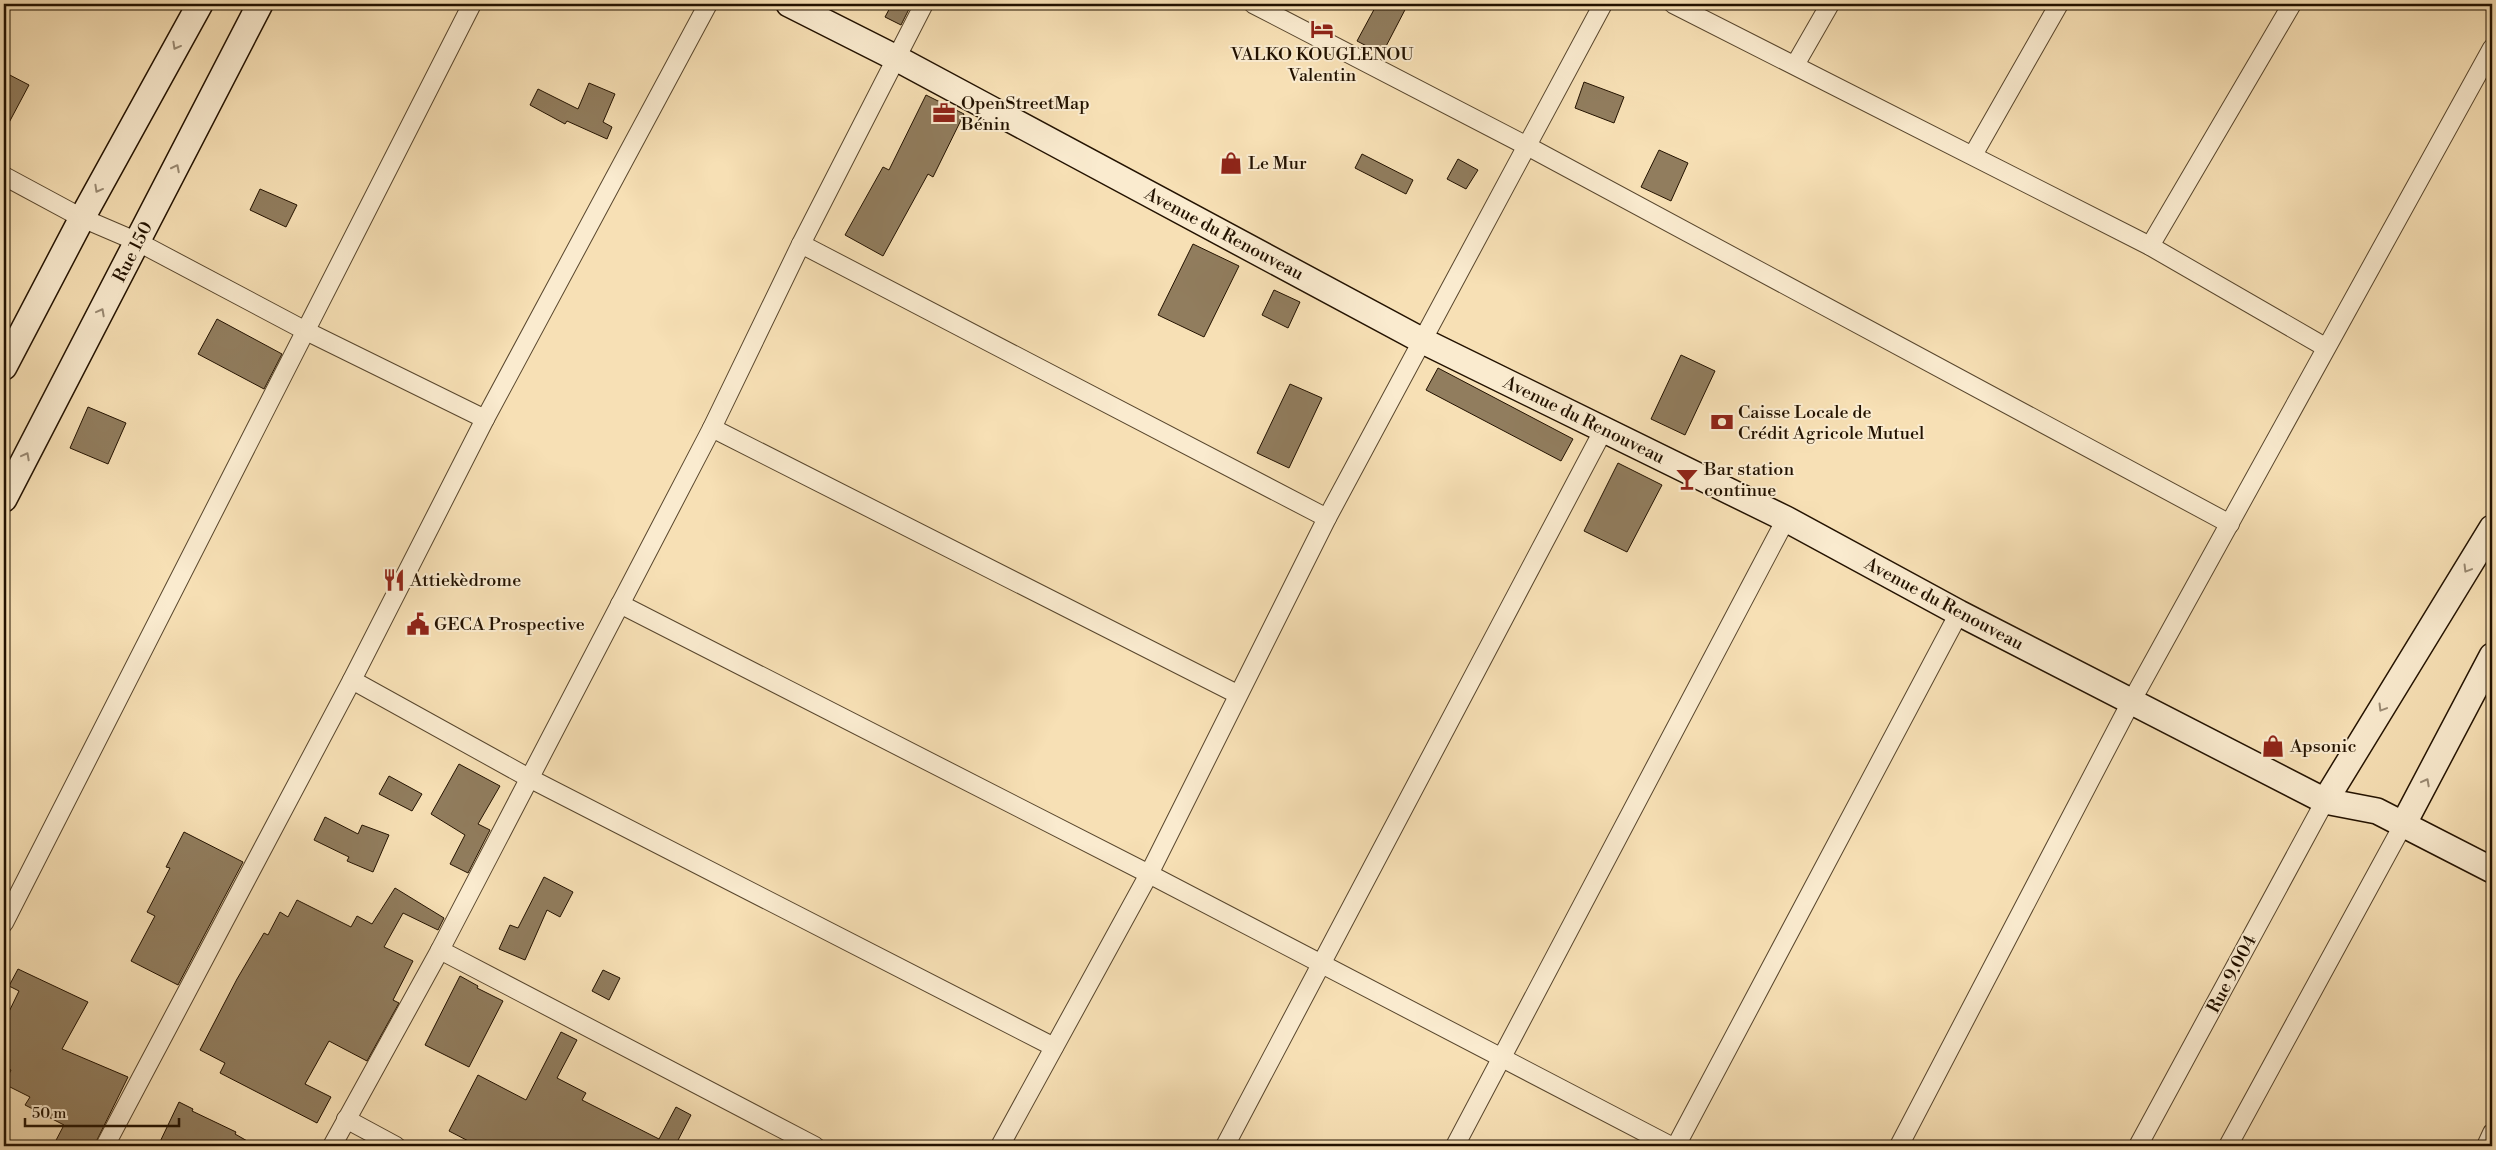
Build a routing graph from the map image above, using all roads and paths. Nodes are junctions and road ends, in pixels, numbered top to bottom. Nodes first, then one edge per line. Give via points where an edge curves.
1 (200, 4) edge
2 (260, 4) edge
3 (472, 4) edge
4 (708, 4) edge
5 (790, 4) edge
6 (924, 4) edge
7 (1252, 4) edge
8 (1603, 4) edge
9 (1673, 4) edge
10 (1830, 4) edge
11 (2059, 4) edge
12 (2292, 4) edge
13 (2492, 48) edge
14 (896, 58) junction
15 (1795, 65) junction
16 (1527, 146) junction
17 (1973, 155) junction
18 (4, 176) edge
19 (82, 218) junction
20 (138, 242) junction
21 (801, 244) junction
22 (2150, 246) junction
23 (304, 330) junction
24 (1421, 340) junction
25 (2325, 347) junction
26 (4, 367) edge
27 (485, 419) junction
28 (712, 428) junction
29 (1604, 429) junction
30 (4, 499) edge
31 (1327, 518) junction
32 (1786, 519) junction
33 (2230, 524) junction
34 (2492, 528) edge
35 (620, 604) junction
36 (1960, 613) junction
37 (2492, 656) edge
38 (352, 680) junction
39 (1238, 694) junction
40 (2131, 702) junction
41 (529, 778) junction
42 (2325, 802) junction
43 (2403, 825) junction
44 (2492, 870) edge
45 (1149, 874) junction
46 (4, 923) edge
47 (440, 950) junction
48 (1321, 963) junction
49 (1054, 1047) junction
50 (1503, 1058) junction
51 (346, 1119) junction
52 (2492, 1133) edge
53 (105, 1146) edge
54 (332, 1146) edge
55 (396, 1146) edge
56 (815, 1146) edge
57 (1000, 1146) edge
58 (1225, 1146) edge
59 (1455, 1146) edge
60 (1670, 1146) edge
61 (1676, 1146) edge
62 (1899, 1146) edge
63 (2138, 1146) edge
64 (2228, 1146) edge
65 (2486, 1146) edge

1 -> 19 main road
20 -> 2 main road, Rue 150
3 - 23 street
4 - 27 street
5 - 14 main road, Avenue du Renouveau
6 - 14 street
7 - 16 street
8 - 16 street
9 - 15 street
10 - 15 street
11 - 17 street
12 - 22 street
13 - 25 street
14 - 21 street
14 - 24 main road, Avenue du Renouveau
15 - 17 street
16 - 24 street
16 - 33 street
17 - 22 street
18 - 19 street
19 - 20 street
19 - 26 main road
20 - 23 street
30 -> 20 main road, Rue 150
21 - 28 street
21 - 31 street
22 - 25 street
23 - 27 street
23 - 46 street
24 - 29 main road, Avenue du Renouveau
24 - 31 street
25 - 33 street
27 - 38 street
28 - 35 street
28 - 39 street
29 - 32 main road, Avenue du Renouveau
29 - 48 street
31 - 39 street
32 - 36 main road, Avenue du Renouveau
32 - 50 street
33 - 40 street
34 -> 42 main road
35 - 41 street
35 - 45 street
36 - 40 main road, Avenue du Renouveau
36 - 61 street
43 -> 37 main road
38 - 41 street
38 - 53 street
39 - 45 street
40 - 42 main road, Avenue du Renouveau
40 - 62 street
41 - 47 street
41 - 49 street
42 - 43 main road, Avenue du Renouveau via 2377,811
42 - 63 street, Rue 9.004
43 - 44 main road, Avenue du Renouveau
43 - 64 street
45 - 48 street
45 - 49 street
47 - 51 street
47 - 56 street
48 - 50 street
48 - 58 street
49 - 57 street
50 - 59 street
50 - 60 street
51 - 54 street
51 - 55 street
52 - 65 street

